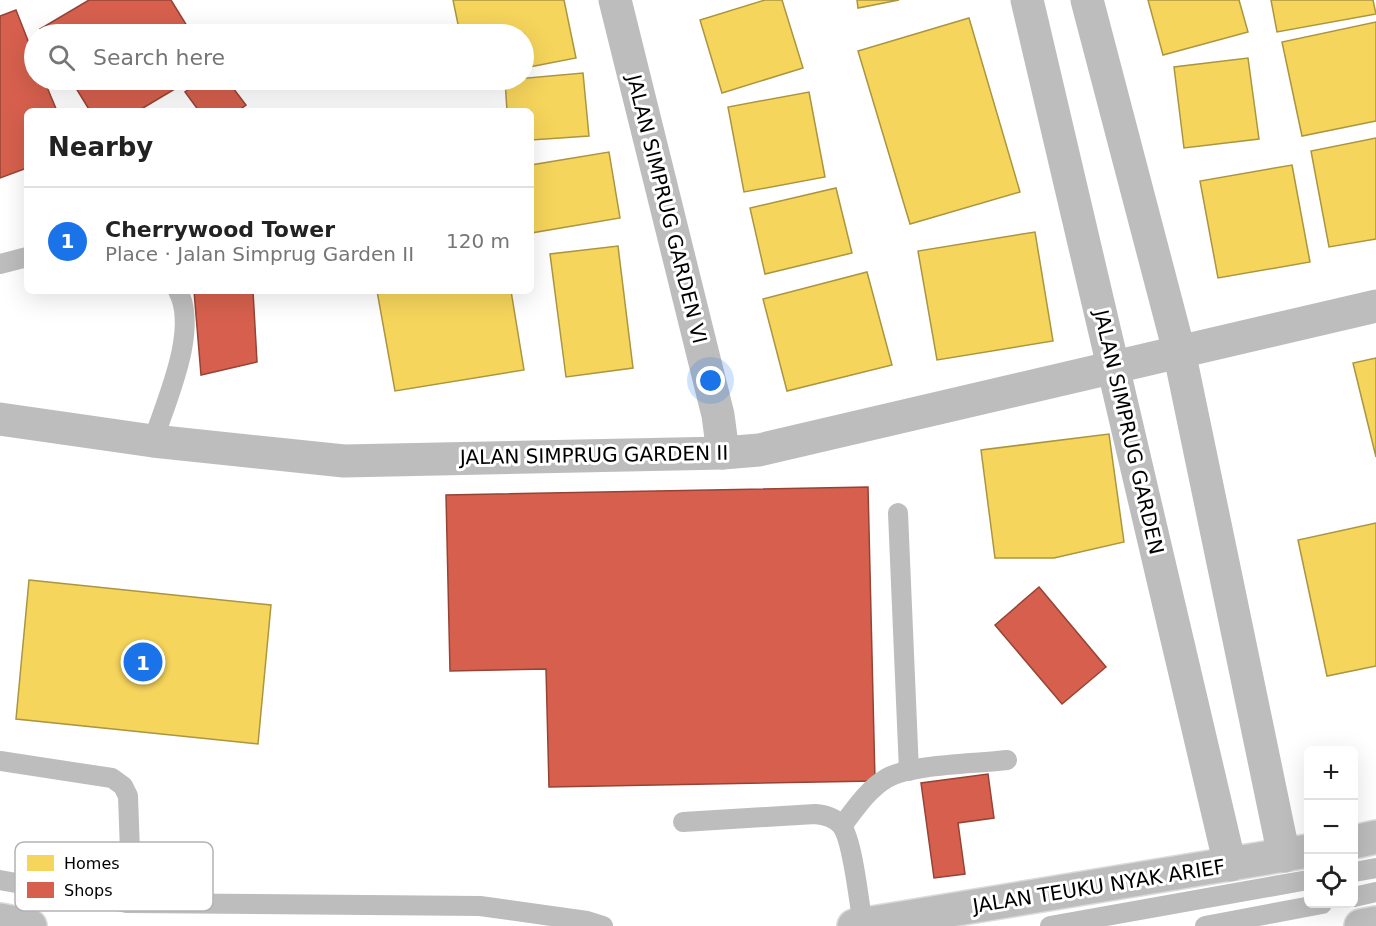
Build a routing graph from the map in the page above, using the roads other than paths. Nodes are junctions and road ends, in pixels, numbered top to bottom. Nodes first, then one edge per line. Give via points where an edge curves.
1 (615, 0) edge
2 (1027, 0) edge
3 (1087, 0) edge
4 (24, 258) edge
5 (0, 264) edge
6 (180, 294) edge
7 (1376, 306) edge
8 (1179, 351) junction
9 (1114, 366) junction
10 (0, 419) edge
11 (153, 441) junction
12 (723, 453) junction
13 (898, 513) dead end
14 (1007, 760) dead end
15 (0, 761) edge
16 (909, 771) junction
17 (683, 822) dead end
18 (842, 826) junction
19 (1376, 837) edge
20 (1358, 841) edge
21 (129, 842) edge
22 (1296, 854) edge
23 (1230, 865) junction
24 (1376, 868) edge
25 (1358, 871) edge
26 (0, 880) edge
27 (1304, 881) edge
28 (15, 883) edge
29 (1376, 892) edge
30 (1358, 896) edge
31 (213, 904) edge
32 (1304, 907) edge
33 (0, 920) edge
34 (1376, 923) edge
35 (858, 925) edge
36 (30, 926) edge
37 (603, 926) edge
38 (1050, 926) edge
39 (1204, 926) edge
40 (1361, 926) edge

1 - 12 main road, JALAN SIMPRUG GARDEN VI via 718,415
2 - 9 main road, JALAN SIMPRUG GARDEN
3 - 8 main road
4 - 5 lane
6 - 11 lane via 186,333
7 - 8 main road
8 - 9 main road, JALAN SIMPRUG GARDEN II
8 - 22 main road
9 - 12 main road, JALAN SIMPRUG GARDEN II via 759,450
9 - 23 main road, JALAN SIMPRUG GARDEN
10 - 11 main road, JALAN SIMPRUG GARDEN II
11 - 12 main road, JALAN SIMPRUG GARDEN II via 344,461
13 - 16 lane
14 - 16 lane
15 - 21 lane via 112,778 128,796
16 - 18 lane via 888,777 870,791
17 - 18 lane via 815,814 830,816
18 - 35 lane via 855,870
19 - 20 main road
22 - 23 main road, JALAN TEUKU NYAK ARIEF
23 - 35 main road, JALAN TEUKU NYAK ARIEF
24 - 25 lane
26 - 28 lane
27 - 38 lane
29 - 30 lane
31 - 37 lane via 480,906
32 - 39 lane
33 - 36 main road
34 - 40 main road

